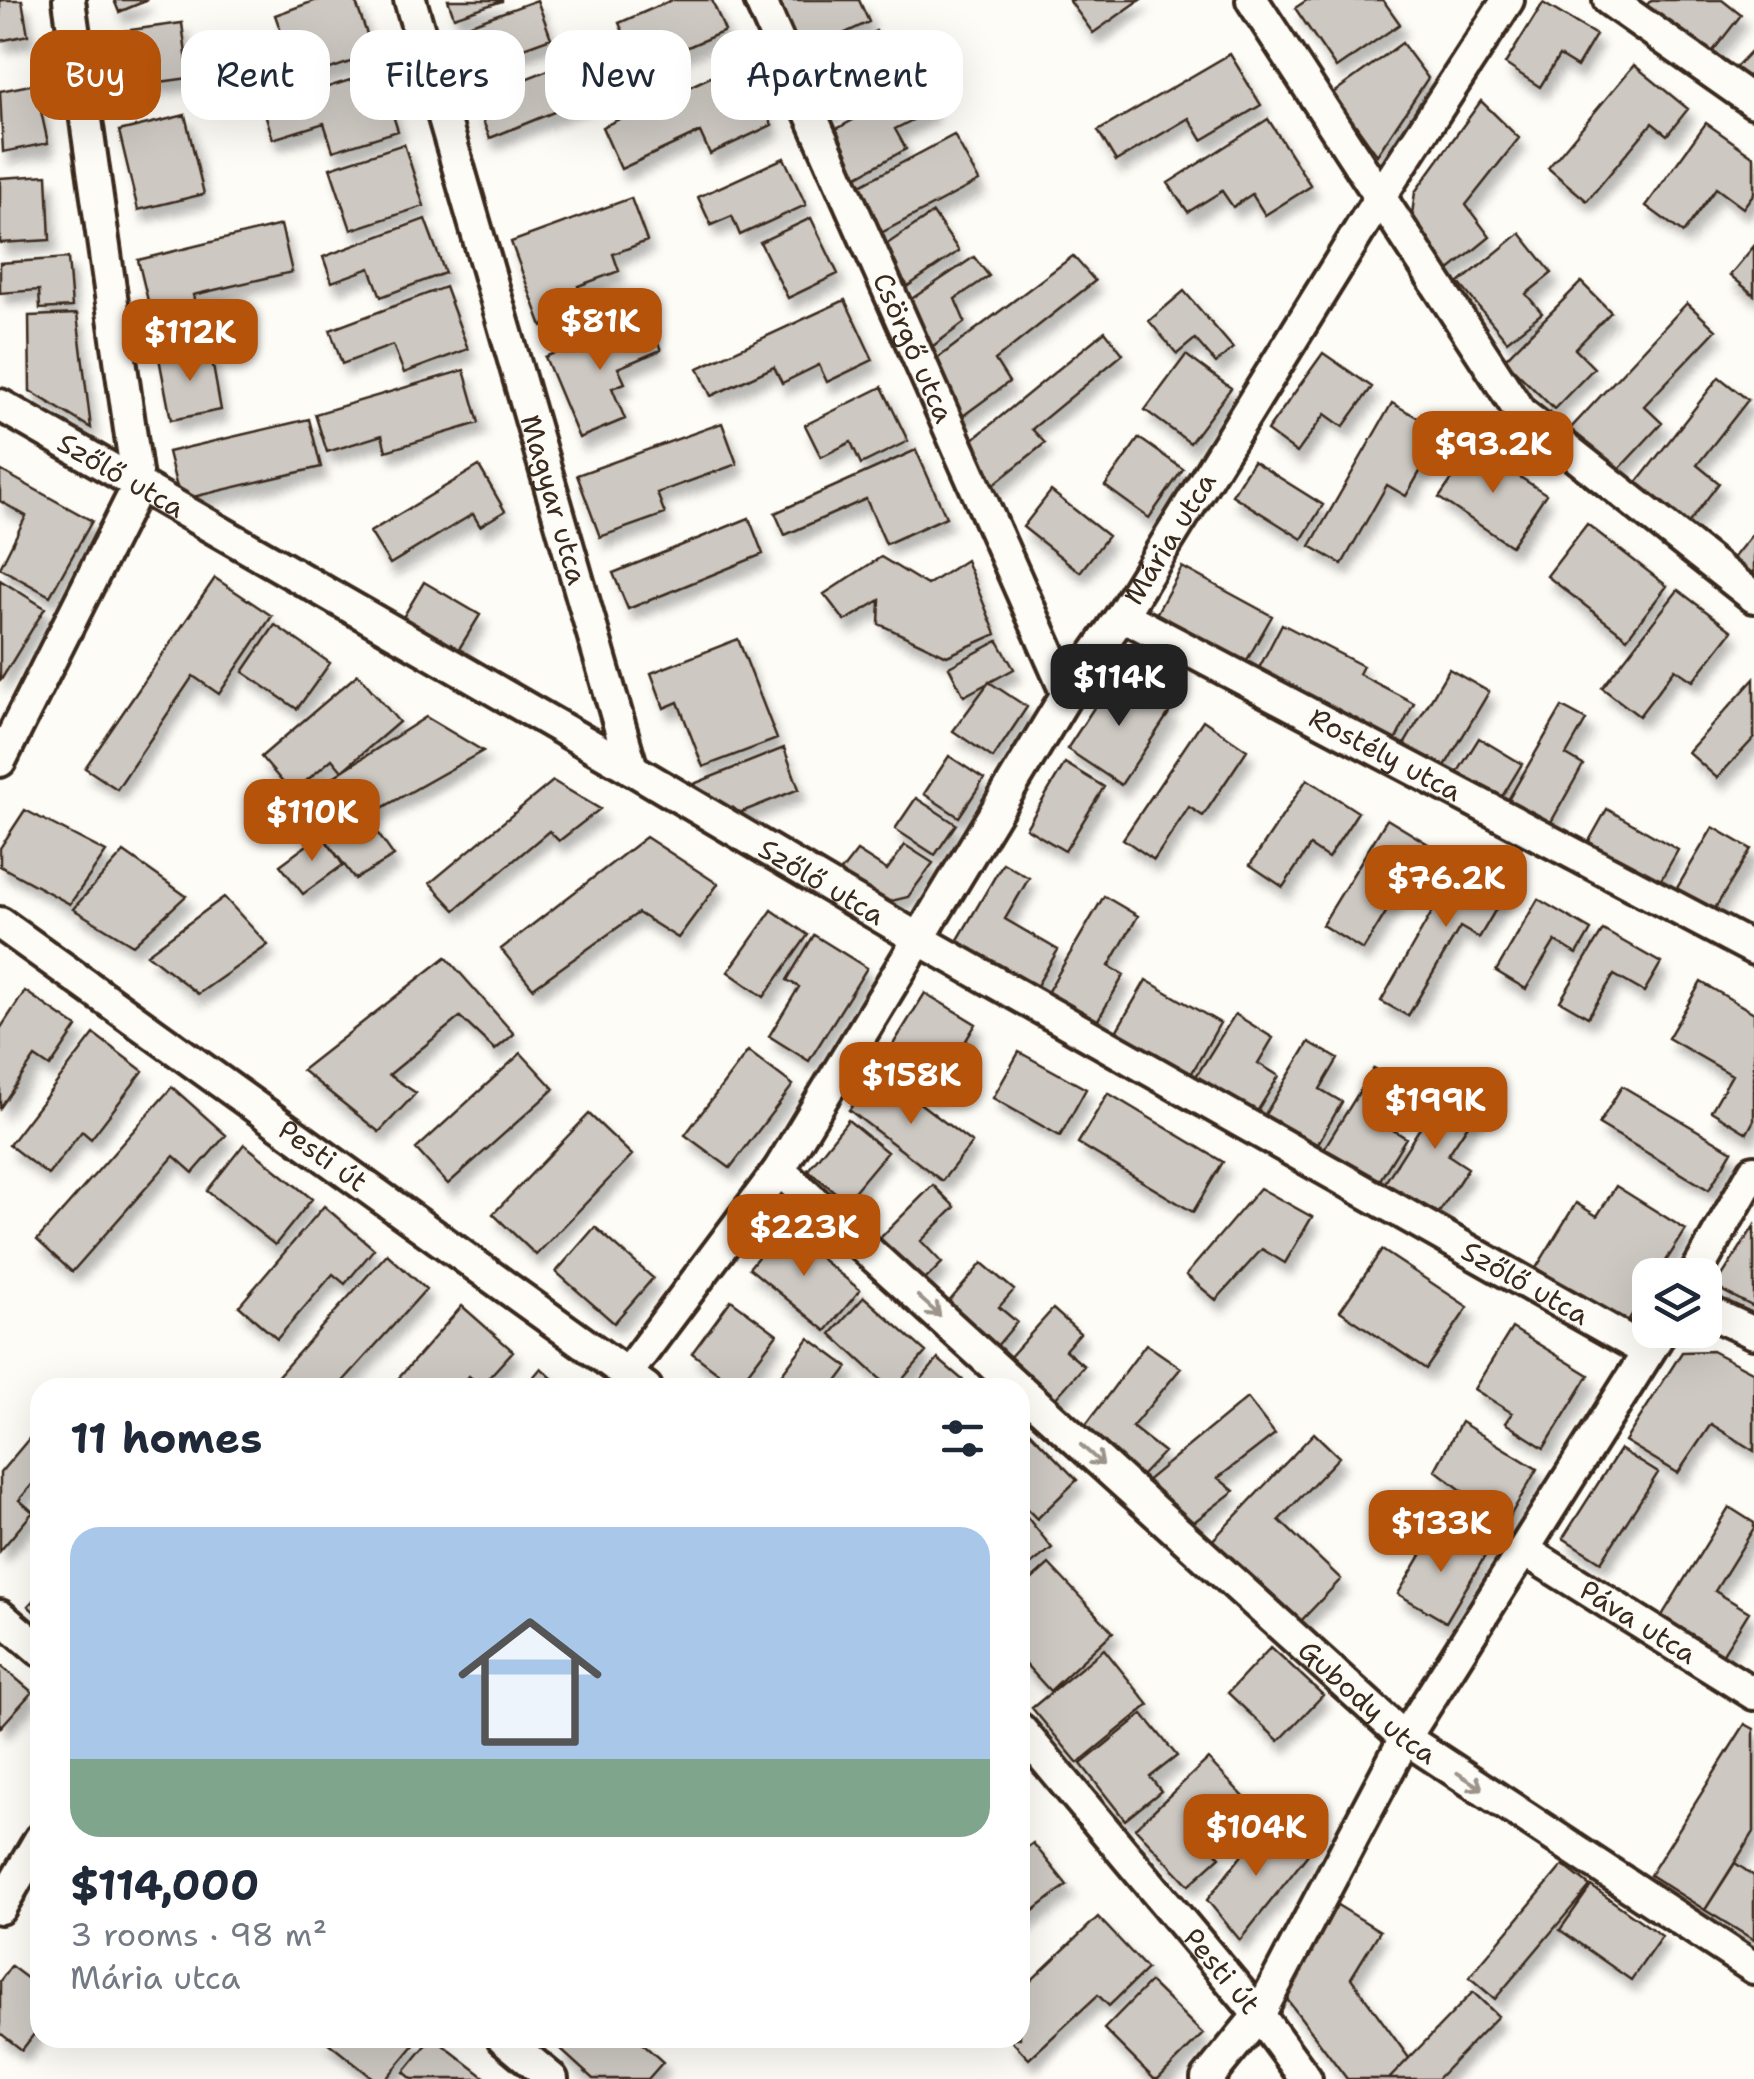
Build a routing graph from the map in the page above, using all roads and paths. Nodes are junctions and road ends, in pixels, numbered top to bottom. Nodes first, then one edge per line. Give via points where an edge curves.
1 (69, 0) edge
2 (410, 0) edge
3 (760, 0) edge
4 (1252, 0) edge
5 (1508, 0) edge
6 (1610, 0) edge
7 (1754, 102) edge
8 (1380, 197) junction
9 (0, 405) edge
10 (138, 486) junction
11 (1754, 597) edge
12 (1122, 615) junction
13 (1068, 694) junction
14 (0, 761) edge
15 (632, 769) junction
16 (0, 923) edge
17 (917, 938) junction
18 (1754, 949) edge
19 (779, 1170) junction
20 (1754, 1171) edge
21 (1705, 1258) edge
22 (1722, 1318) edge
23 (1632, 1328) edge
24 (1754, 1333) edge
25 (1651, 1348) edge
26 (634, 1378) edge
27 (638, 1378) edge
28 (1008, 1378) edge
29 (1030, 1398) edge
30 (1524, 1550) junction
31 (0, 1616) edge
32 (30, 1642) edge
33 (1754, 1694) edge
34 (1405, 1738) junction
35 (1030, 1741) edge
36 (30, 1856) edge
37 (0, 1908) edge
38 (1754, 1968) edge
39 (1259, 2015) junction
40 (519, 2048) edge
41 (552, 2079) edge
42 (1206, 2079) edge
43 (1306, 2079) edge

1 - 10 street
2 - 15 street, Magyar utca
3 - 13 street, Csörgő utca
4 - 8 street
5 - 8 street, Mária utca
6 - 7 street
8 - 11 street via 1520,412
8 - 12 street, Mária utca
9 - 10 street, Szőlő utca
10 - 14 street
10 - 15 street, Szőlő utca
12 - 13 street, Mária utca
12 - 18 street, Rostély utca
13 - 17 street, Mária utca
15 - 17 street, Szőlő utca
16 - 26 street, Pesti út
17 - 19 street, Mária utca
17 - 23 street, Szőlő utca
19 - 27 street, Mária utca
19 -> 28 street, Gubody utca
20 - 21 street
22 - 24 street
25 - 30 street
29 -> 34 street, Gubody utca
30 - 33 street, Páva utca
30 - 34 street
31 - 32 street
34 -> 38 street, Gubody utca
34 - 39 street
35 - 39 street, Pesti út
36 - 37 street
39 - 42 street
39 - 43 street, Pesti út
40 - 41 street

